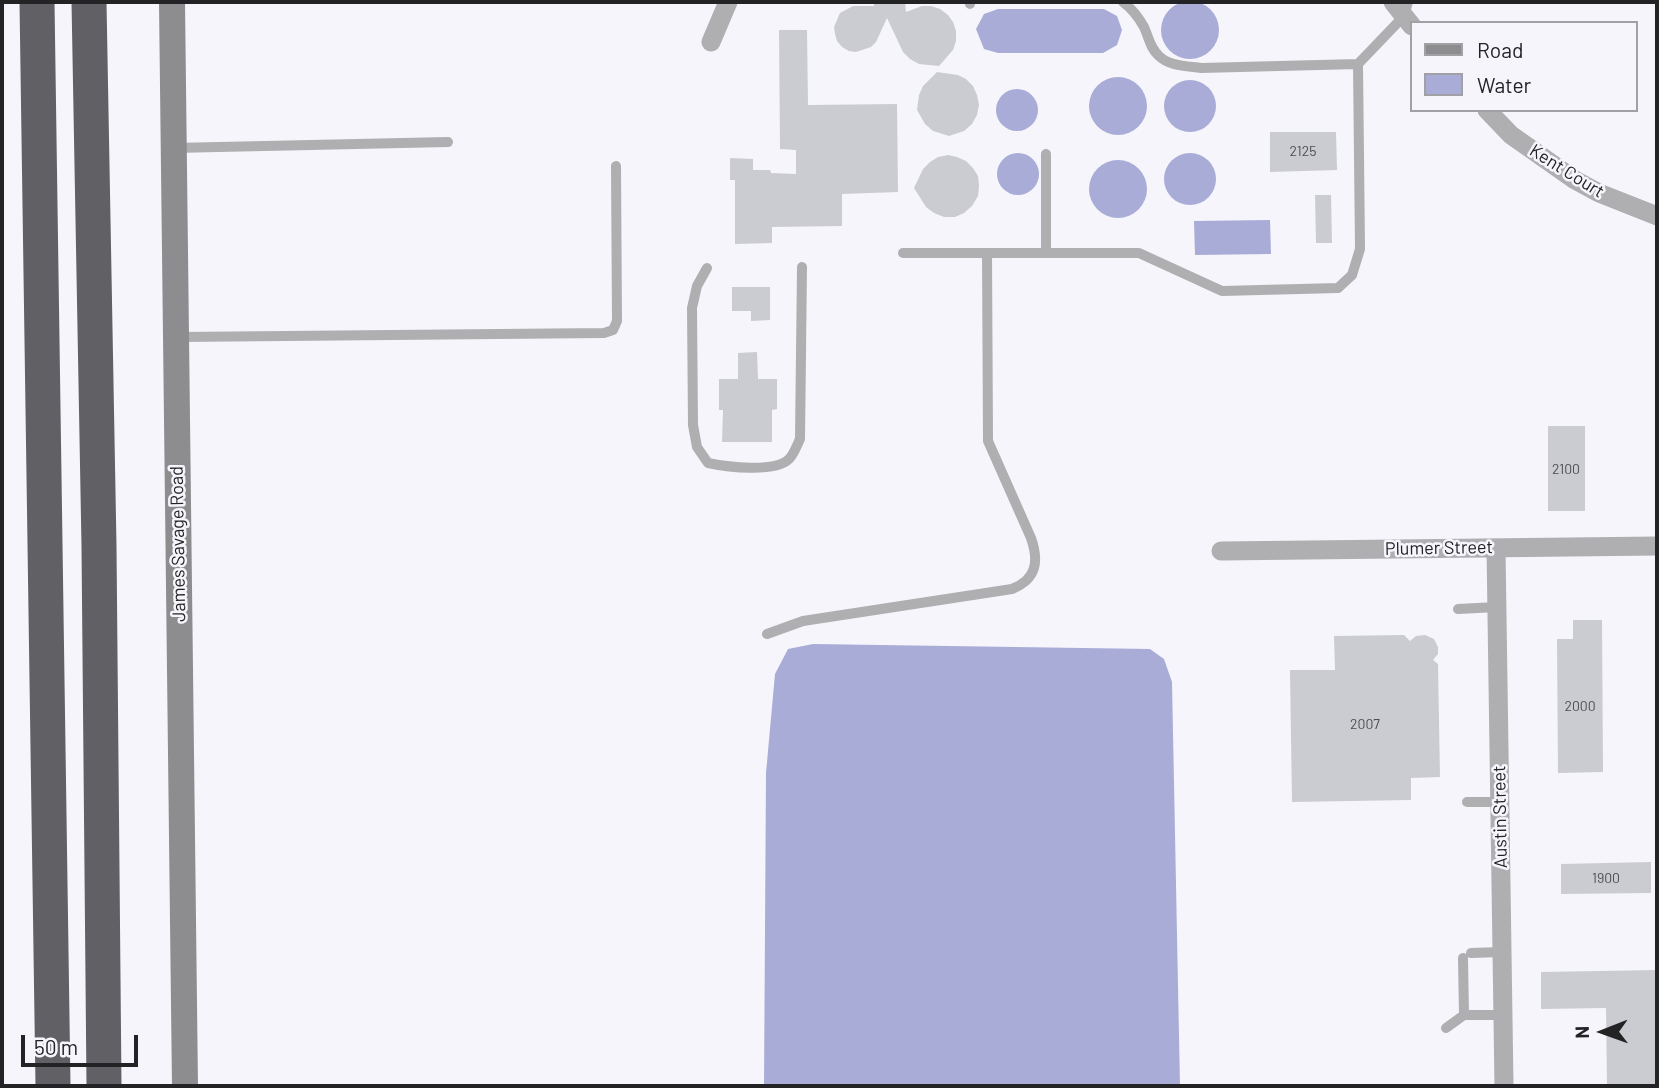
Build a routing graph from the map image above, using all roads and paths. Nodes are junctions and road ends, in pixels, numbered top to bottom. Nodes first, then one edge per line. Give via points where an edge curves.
1 (37, 2) edge
2 (89, 2) edge
3 (172, 2) edge
4 (728, 2) edge
5 (1123, 2) edge
6 (1404, 11) edge
7 (711, 41) dead end
8 (1358, 64) junction
9 (1489, 112) edge
10 (448, 142) dead end
11 (173, 148) junction
12 (1046, 153) dead end
13 (616, 166) dead end
14 (1657, 216) edge
15 (903, 253) dead end
16 (987, 253) junction
17 (1046, 253) junction
18 (802, 267) dead end
19 (707, 268) dead end
20 (175, 337) junction
21 (1657, 546) edge
22 (1496, 548) junction
23 (1220, 551) dead end
24 (1497, 607) junction
25 (1458, 608) dead end
26 (766, 634) dead end
27 (1468, 802) dead end
28 (1500, 802) junction
29 (1502, 952) junction
30 (1464, 1015) junction
31 (1503, 1015) junction
32 (1447, 1028) dead end
33 (51, 1086) edge
34 (104, 1086) edge
35 (185, 1086) edge
36 (1504, 1086) edge

1 - 33 highway
2 - 34 highway
3 - 11 street, James Savage Road
4 - 7 street
5 - 8 lane via 1160,58 1178,65
6 - 8 lane
8 - 17 lane via 1360,249 1352,275 1338,288 1222,291 1139,253
9 - 14 street, Kent Court via 1511,135 1575,180
10 - 11 lane
11 - 20 street, James Savage Road
12 - 17 lane
13 - 20 lane via 617,321 613,330
15 - 16 lane
16 - 17 lane
16 - 26 lane via 988,441 1036,552 1034,570 1024,584 1012,589 803,621
18 - 19 lane via 800,439 789,460 772,467 729,468 708,463 697,447 693,425 692,308
20 - 35 street, James Savage Road
21 - 22 street, Plumer Street
22 - 23 street, Plumer Street
22 - 24 street, Austin Street
24 - 25 lane
24 - 28 street, Austin Street
27 - 28 lane
28 - 29 street, Austin Street
29 - 30 lane via 1467,956
29 - 31 street, Austin Street
30 - 31 lane
30 - 32 lane
31 - 36 street, Austin Street

